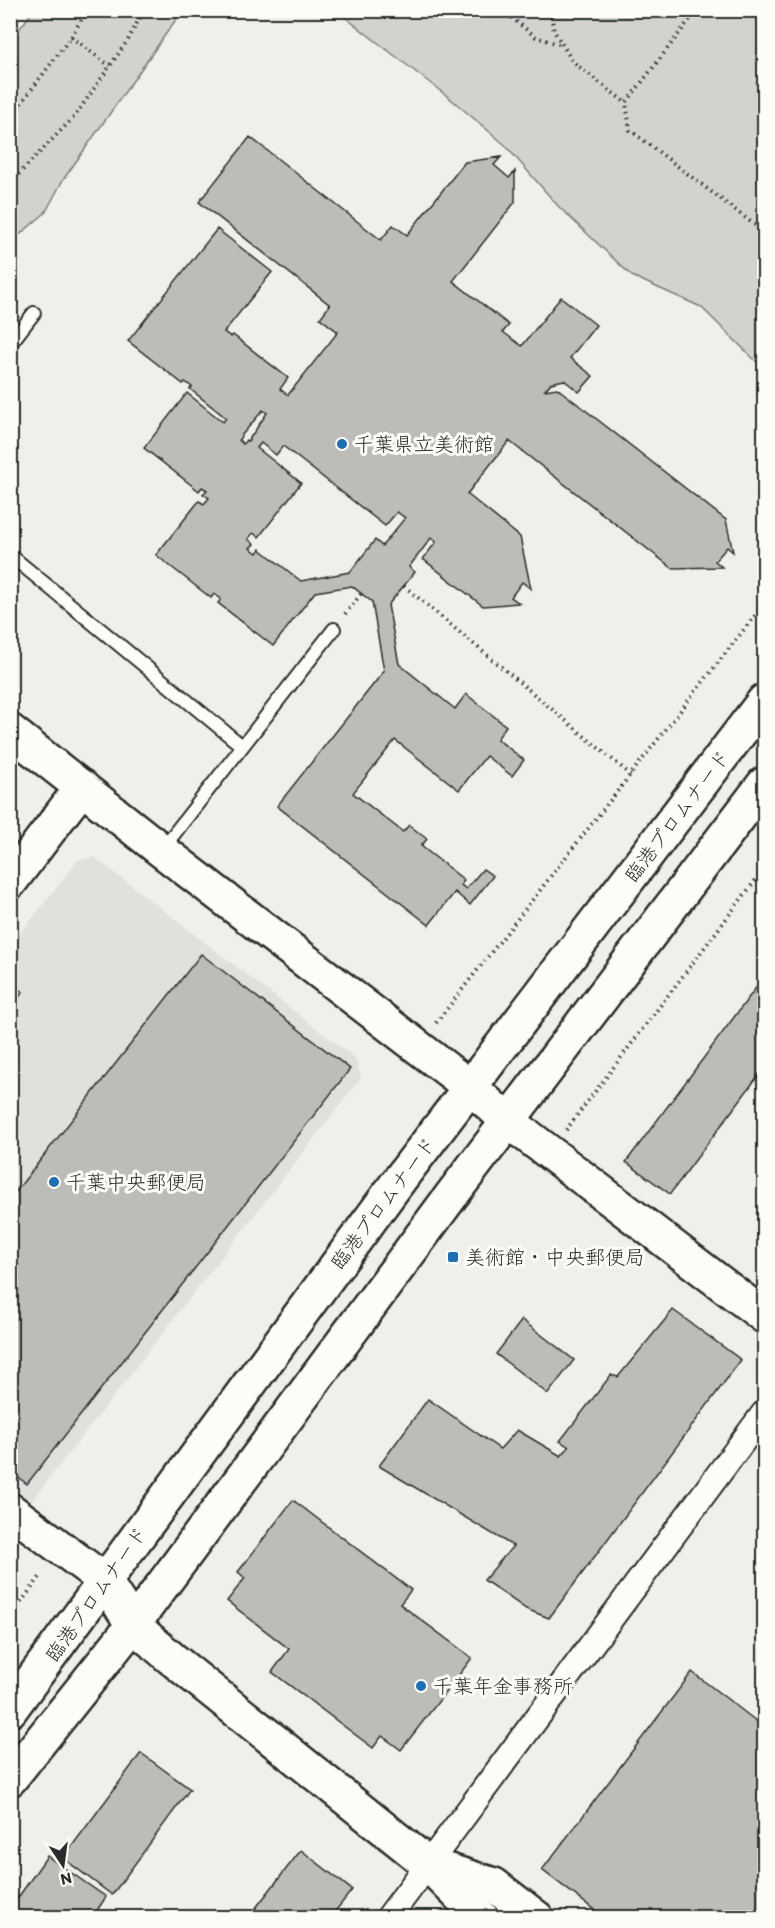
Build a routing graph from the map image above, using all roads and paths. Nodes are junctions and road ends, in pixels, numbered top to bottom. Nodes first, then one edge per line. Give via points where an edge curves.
1 (87, 10) edge
2 (144, 10) edge
3 (502, 10) edge
4 (550, 10) edge
5 (697, 10) edge
6 (71, 37) junction
7 (563, 45) junction
8 (110, 66) junction
9 (626, 103) junction
10 (10, 117) edge
11 (10, 183) edge
12 (765, 232) edge
13 (34, 313) dead end
14 (10, 344) edge
15 (10, 555) edge
16 (404, 586) dead end
17 (765, 604) edge
18 (334, 629) dead end
19 (765, 701) edge
20 (10, 731) edge
21 (242, 746) junction
22 (631, 775) junction
23 (765, 784) edge
24 (82, 788) junction
25 (161, 850) junction
26 (765, 870) edge
27 (10, 882) edge
28 (417, 1047) junction
29 (470, 1087) junction
30 (508, 1121) junction
31 (549, 1152) junction
32 (765, 1316) edge
33 (765, 1413) edge
34 (10, 1510) edge
35 (40, 1577) dead end
36 (104, 1580) junction
37 (10, 1617) edge
38 (133, 1625) junction
39 (10, 1710) edge
40 (10, 1779) edge
41 (428, 1864) junction
42 (388, 1917) edge
43 (482, 1917) edge
44 (537, 1917) edge

1 - 6 path
2 - 8 path
3 - 7 path via 536,37
4 - 7 path via 554,31
5 - 9 path
6 - 8 path
6 - 10 path
7 - 9 path via 573,62
8 - 11 path via 75,116
9 - 12 path via 630,130
13 - 14 lane
15 - 21 lane
16 - 22 path
17 - 22 path
18 - 21 lane
19 - 29 street, 臨港プロムナード
20 - 24 street
21 - 25 lane
22 - 28 path
23 - 30 street
24 - 25 street
24 - 27 street
25 - 28 street
26 - 31 path
28 - 29 street
29 - 30 street
29 - 36 street, 臨港プロムナード
30 - 31 street
30 - 38 street
31 - 32 street
33 - 41 street
34 - 36 street
35 - 37 path
36 - 38 street
36 - 39 street, 臨港プロムナード
38 - 40 street
38 - 41 street
41 - 42 street
41 - 43 street
41 - 44 street via 494,1885

